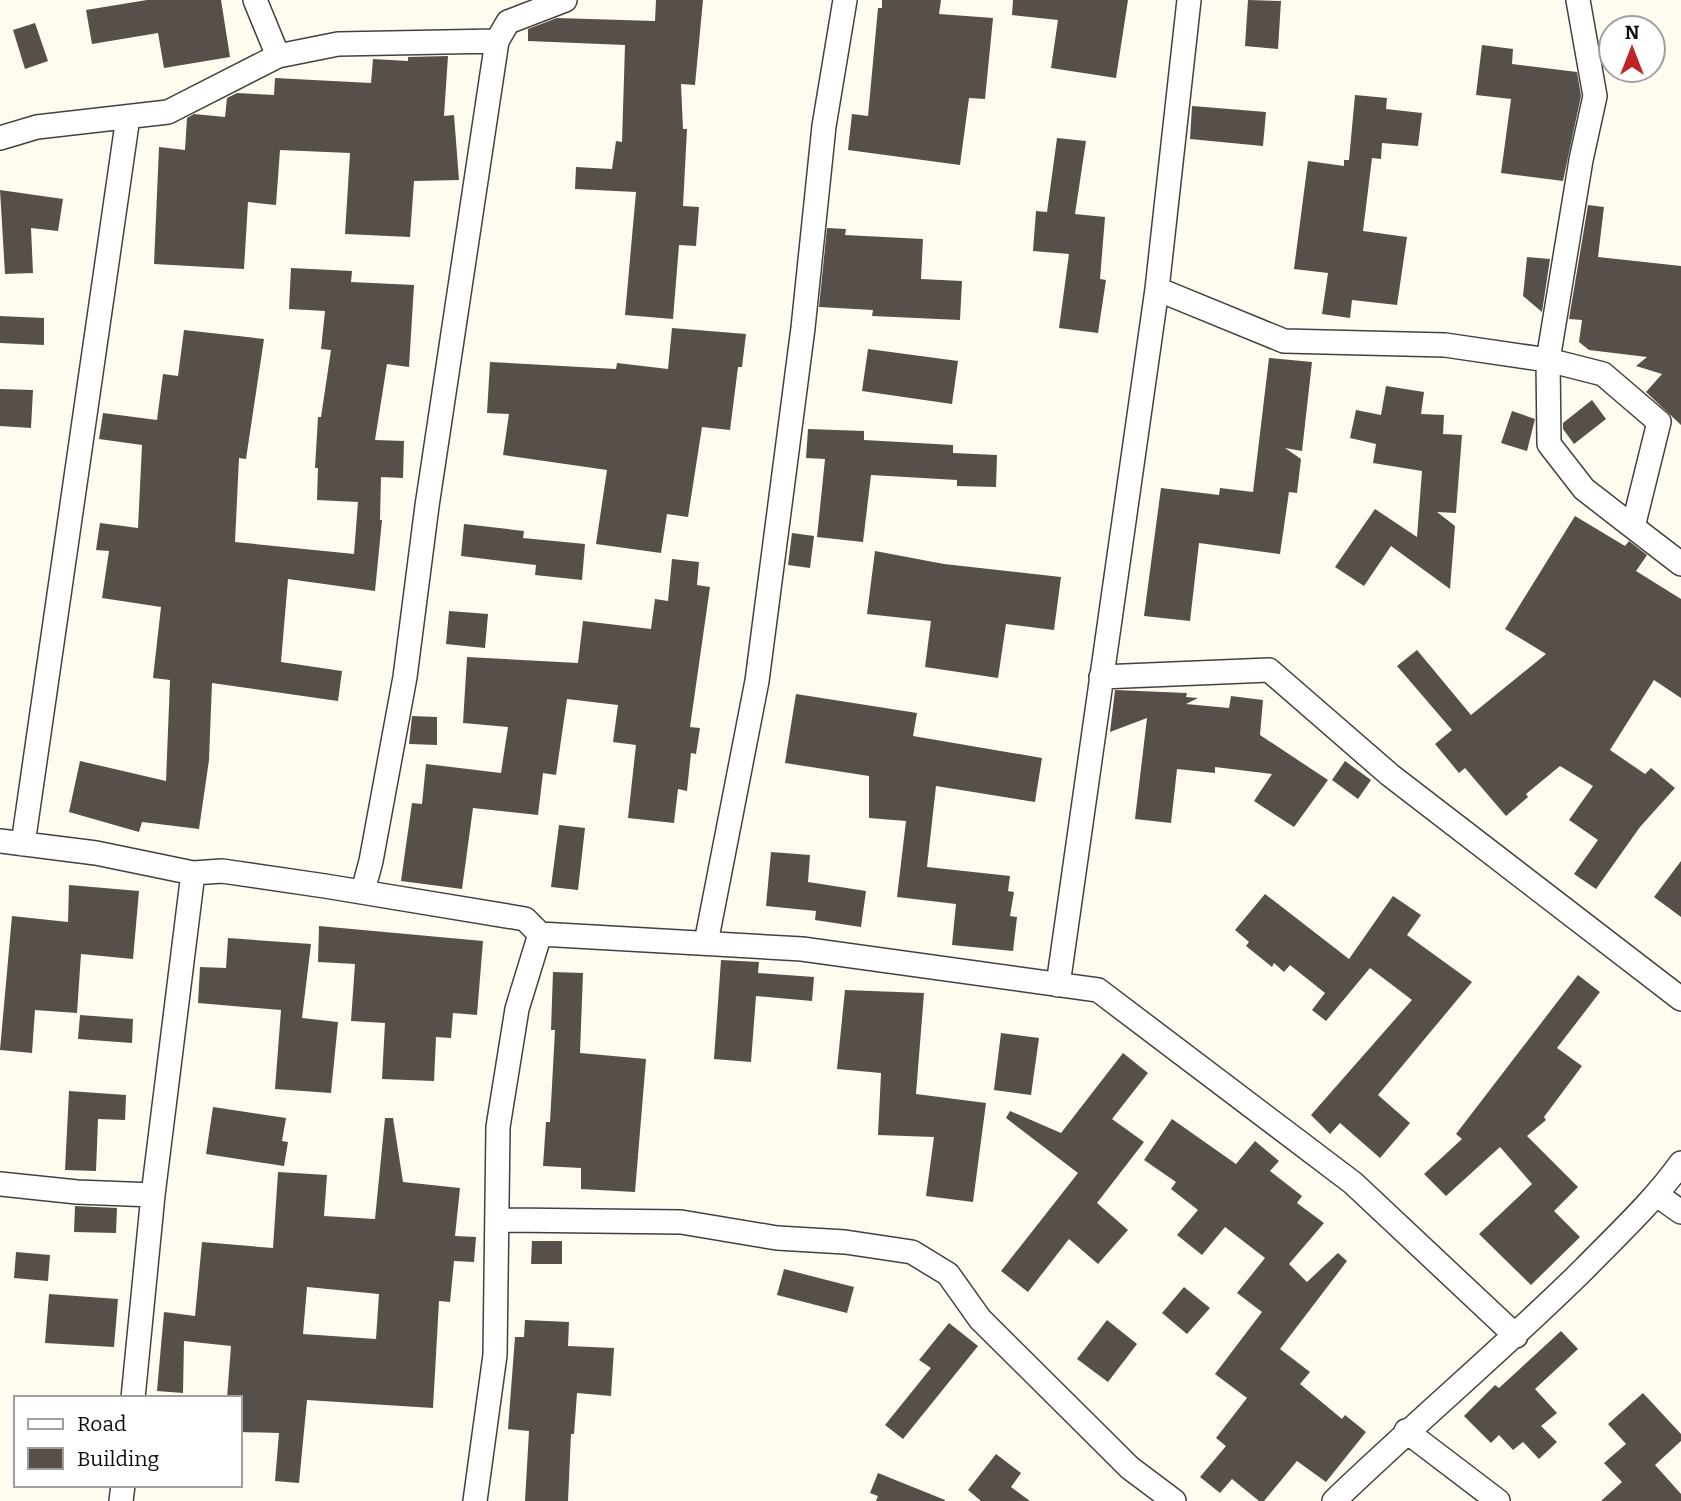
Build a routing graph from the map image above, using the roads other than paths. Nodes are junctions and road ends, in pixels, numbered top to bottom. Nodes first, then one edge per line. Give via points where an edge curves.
1 (256, 0) edge
2 (565, 0) edge
3 (845, 0) edge
4 (1189, 0) edge
5 (1578, 0) edge
6 (497, 41) junction
7 (278, 56) junction
8 (128, 117) junction
9 (0, 138) edge
10 (1157, 289) junction
11 (1548, 360) junction
12 (1633, 527) junction
13 (1681, 564) edge
14 (1101, 677) junction
15 (11, 842) edge
16 (193, 873) junction
17 (363, 891) junction
18 (540, 934) junction
19 (706, 943) junction
20 (1058, 985) junction
21 (1681, 999) edge
22 (1681, 1163) edge
23 (0, 1184) edge
24 (153, 1195) junction
25 (1657, 1195) junction
26 (1681, 1212) edge
27 (497, 1220) junction
28 (1516, 1336) junction
29 (133, 1396) edge
30 (1406, 1431) junction
31 (475, 1501) edge
32 (1174, 1501) edge
33 (1334, 1501) edge
34 (1498, 1501) edge

1 - 7 street
2 - 6 street via 508,22
3 - 19 street via 824,126 757,681
4 - 10 street
5 - 11 street via 1595,96
6 - 7 street via 338,44
6 - 17 street via 405,677
7 - 8 street via 168,113
8 - 9 street via 37,127
8 - 15 street
10 - 11 street via 1284,341 1446,345
10 - 14 street
11 - 12 street via 1549,444 1584,489
11 - 12 street via 1603,374 1659,422
12 - 13 street
14 - 20 street
14 - 21 street via 1269,670 1390,775
15 - 16 street
16 - 17 street via 222,871
16 - 24 street
17 - 18 street via 525,919
18 - 19 street
18 - 27 street via 517,1009 498,1128
19 - 20 street via 802,949
20 - 28 street via 1098,990 1353,1183
22 - 25 street
23 - 24 street
24 - 29 street
25 - 26 street
25 - 28 street
27 - 31 street via 495,1355
27 - 32 street via 681,1222 777,1238 912,1252 948,1274 979,1319 1130,1468
28 - 30 street
30 - 33 street
30 - 34 street

